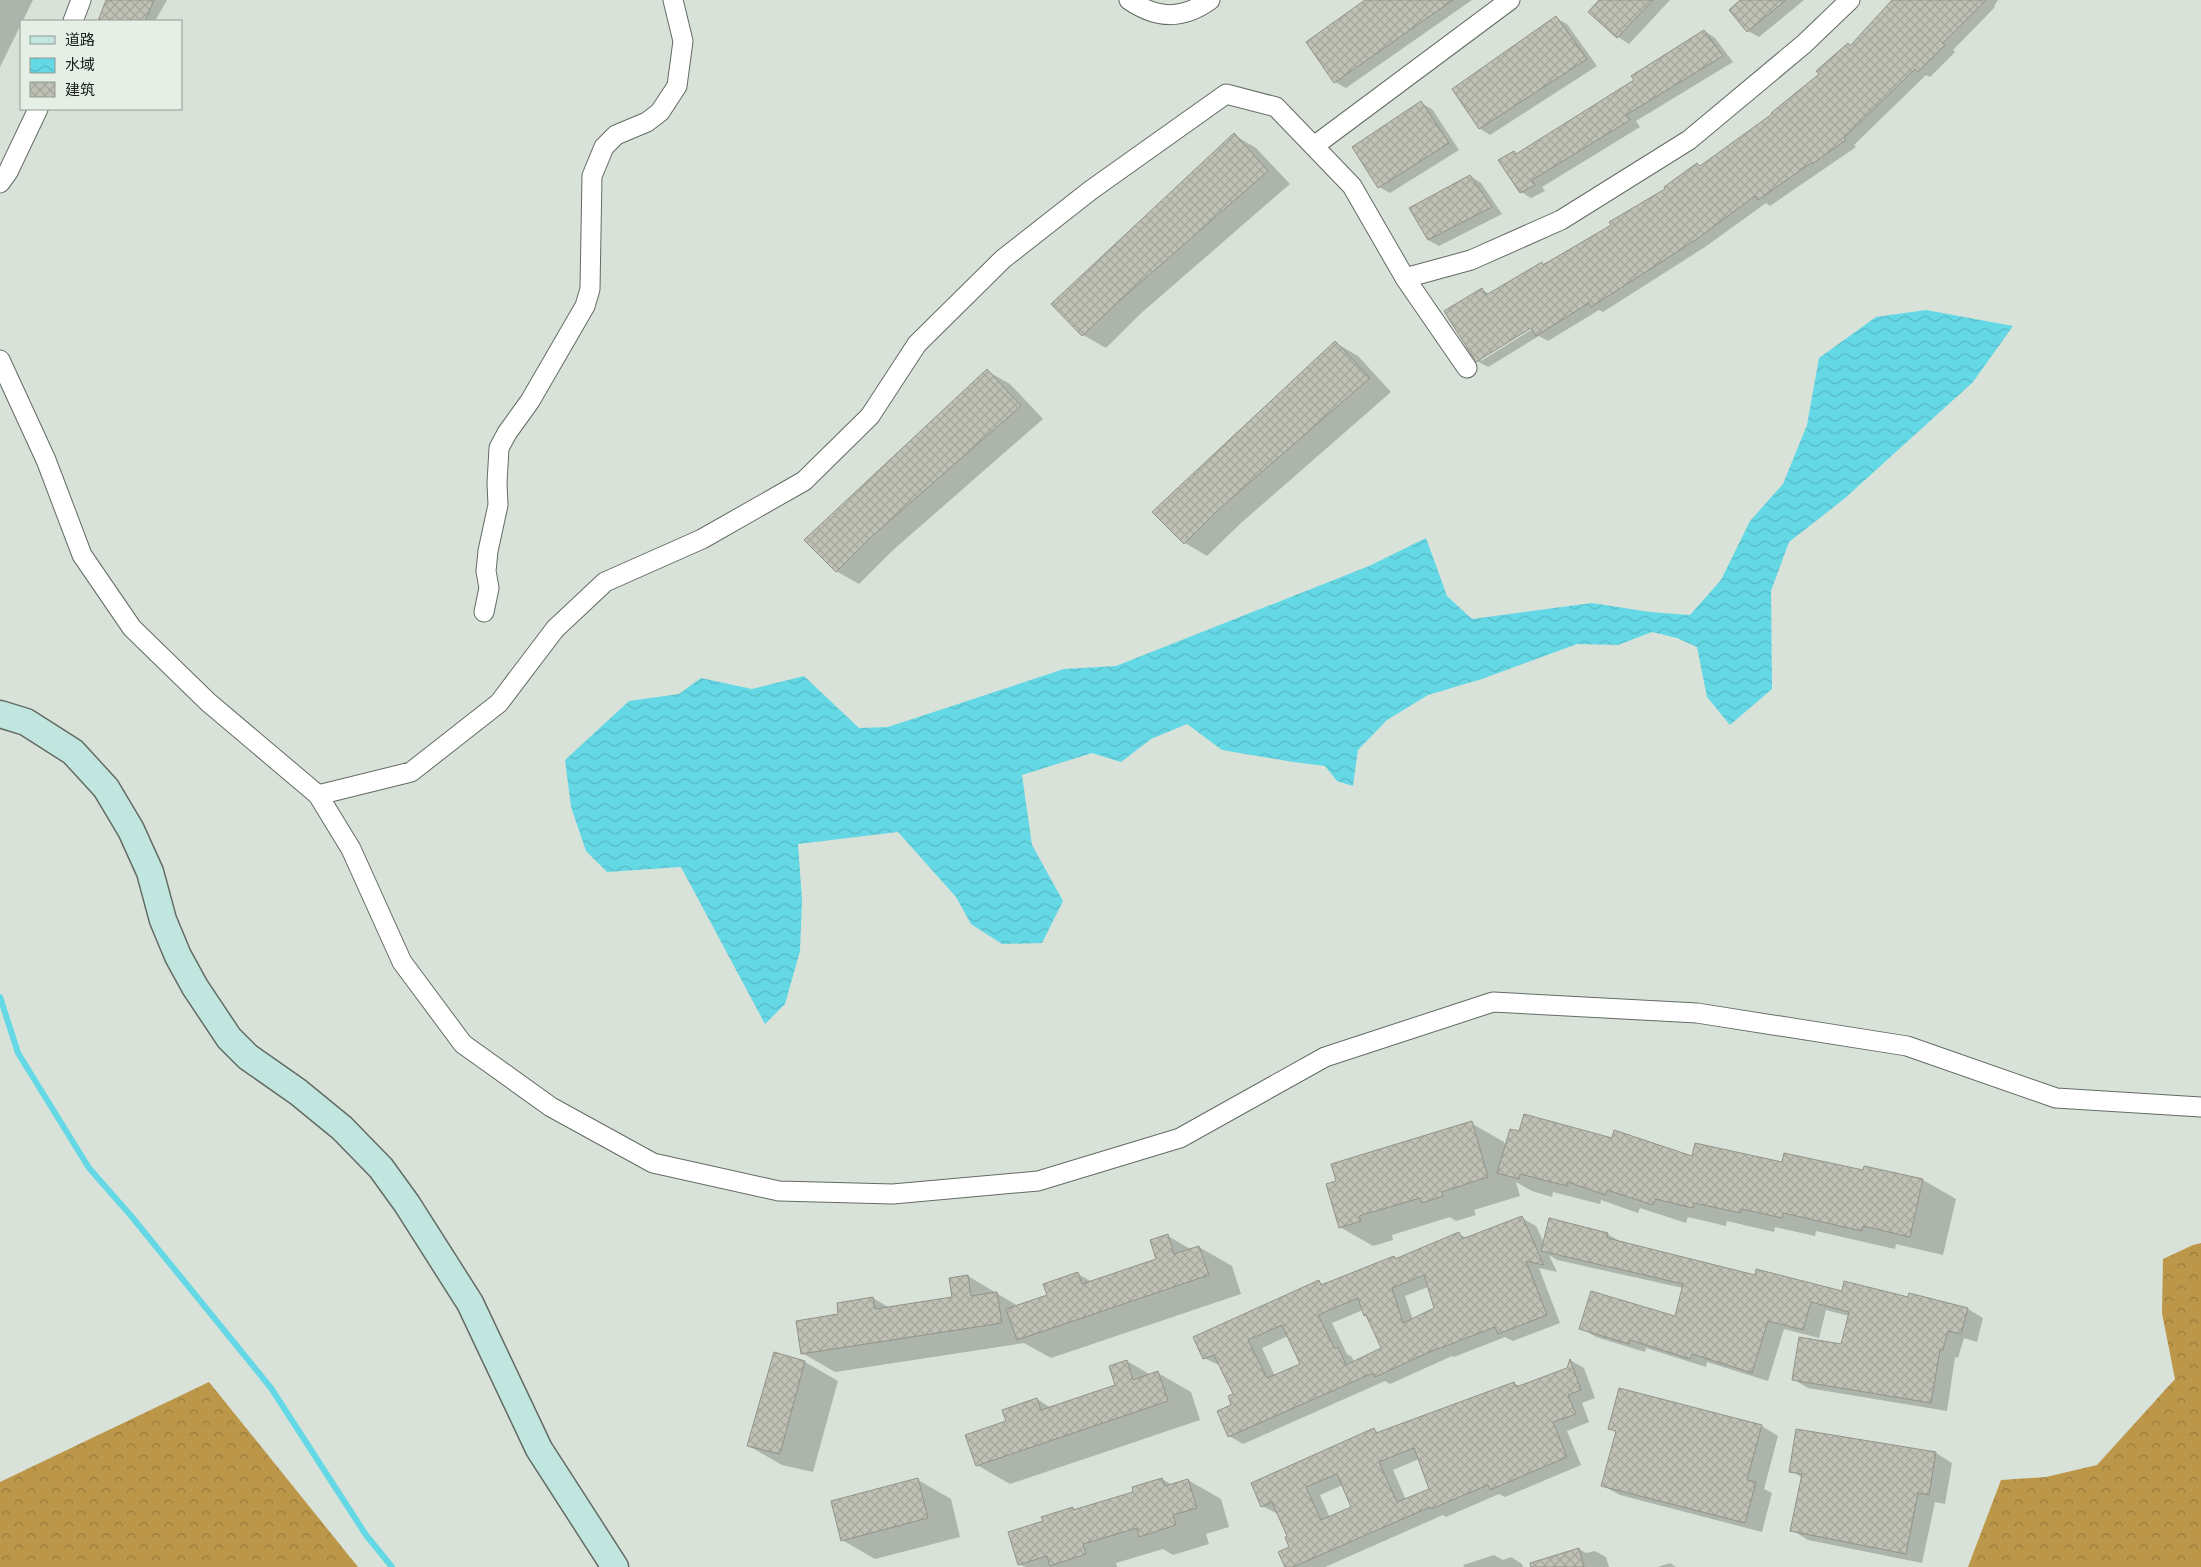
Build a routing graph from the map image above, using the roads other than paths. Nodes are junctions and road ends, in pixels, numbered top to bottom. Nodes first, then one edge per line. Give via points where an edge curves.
1 (81, 0) edge
2 (673, 0) edge
3 (1129, 0) edge
4 (1210, 0) edge
5 (1510, 0) edge
6 (1850, 0) edge
7 (73, 20) edge
8 (38, 110) edge
9 (1314, 146) junction
10 (0, 182) edge
11 (1405, 278) junction
12 (0, 360) edge
13 (1467, 368) dead end
14 (484, 612) dead end
15 (0, 714) edge
16 (318, 795) junction
17 (2201, 1107) edge
18 (615, 1567) edge

1 - 7 street
2 - 14 street via 683,41 677,86 660,112 616,135 598,159 592,176 590,288 585,306 500,448 498,505 488,551 486,571 489,588
3 - 4 street via 1160,15 1196,10
5 - 9 street
6 - 11 street via 1804,44 1689,140 1561,220 1471,260
8 - 10 street
9 - 11 street via 1352,186
9 - 16 street via 1276,107 1226,94 1091,190 1003,259 917,344 870,416 804,480 702,539 606,582 555,629 499,703 411,772
11 - 13 street
12 - 16 street via 46,460 82,555 132,628 208,702
15 - 18 street via 26,722 73,752 106,788 131,830 146,864 178,956 229,1038 342,1128 381,1168 407,1204 470,1303 539,1449
16 - 17 street via 350,849 402,962 463,1044 551,1107 653,1163 780,1191 893,1194 1038,1181 1180,1138 1325,1057 1493,1002 1697,1012 1907,1046 2056,1098

